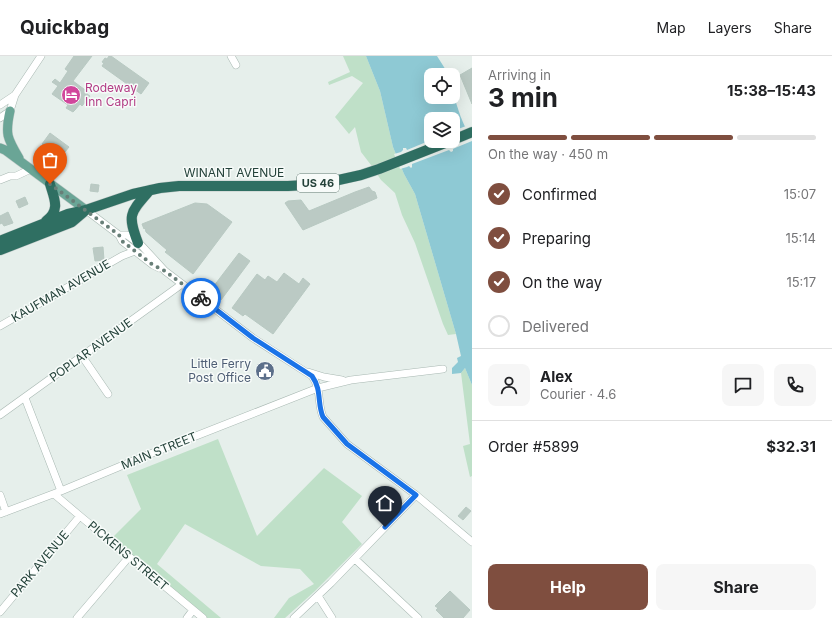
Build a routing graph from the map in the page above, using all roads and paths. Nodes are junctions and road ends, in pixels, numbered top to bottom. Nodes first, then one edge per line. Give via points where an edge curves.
1 (41, 56) edge
2 (231, 56) edge
3 (236, 66) dead end
4 (15, 95) junction
5 (0, 105) edge
6 (10, 111) junction
7 (0, 118) edge
8 (472, 132) edge
9 (460, 137) edge
10 (2, 147) edge
11 (432, 148) edge
12 (22, 162) junction
13 (31, 169) junction
14 (0, 180) edge
15 (50, 184) junction
16 (150, 190) junction
17 (86, 210) junction
18 (41, 224) junction
19 (120, 238) junction
20 (7, 241) edge
21 (136, 247) junction
22 (0, 250) edge
23 (122, 256) junction
24 (182, 284) junction
25 (0, 326) edge
26 (82, 356) junction
27 (443, 369) dead end
28 (303, 370) junction
29 (351, 380) junction
30 (318, 388) junction
31 (108, 394) dead end
32 (25, 398) junction
33 (0, 415) edge
34 (57, 492) junction
35 (416, 495) junction
36 (0, 496) edge
37 (3, 513) edge
38 (80, 516) junction
39 (472, 542) edge
40 (129, 557) junction
41 (355, 559) junction
42 (318, 596) junction
43 (194, 610) junction
44 (0, 612) edge
45 (77, 618) edge
46 (187, 618) edge
47 (203, 618) edge
48 (294, 618) edge
49 (332, 618) edge
50 (418, 618) edge

1 - 4 street
2 - 3 street
4 - 5 street
4 - 6 street
6 - 7 street
6 - 12 main road via 8,137
8 - 9 highway
10 - 12 main road
11 - 16 highway, WINANT AVENUE / US 46 via 379,169 334,181 288,186 179,186
12 - 13 main road
13 - 14 street
13 - 15 main road
15 - 17 main road
15 - 18 highway via 56,209 52,216
16 - 17 highway, WINANT AVENUE / US 46
16 - 21 highway via 136,206 132,216
17 - 18 highway, US 46
17 - 19 street
17 - 20 highway, US 46 via 72,222
18 - 20 highway, US 46
19 - 21 street via 127,235
19 - 23 street, KAUFMAN AVENUE via 124,250
20 - 22 highway, US 46
21 - 23 street, KAUFMAN AVENUE
21 - 24 street
23 - 25 street, KAUFMAN AVENUE
24 - 26 street, POPLAR AVENUE
24 - 28 street via 253,338
26 - 31 street
26 - 32 street, POPLAR AVENUE
27 - 29 street
28 - 29 street via 324,377
28 - 30 street via 312,376
29 - 30 street, MAIN STREET
30 - 34 street, MAIN STREET
30 - 35 street via 323,417 347,444
32 - 33 street, POPLAR AVENUE
32 - 34 street
34 - 37 street, MAIN STREET
34 - 38 street, PICKENS STREET
35 - 39 street
35 - 41 street
36 - 37 street
38 - 40 street, PICKENS STREET
38 - 44 street, PARK AVENUE
40 - 43 street, PICKENS STREET
40 - 45 street
41 - 42 street
41 - 50 street
42 - 48 street
42 - 49 street
43 - 46 street
43 - 47 street, PICKENS STREET

